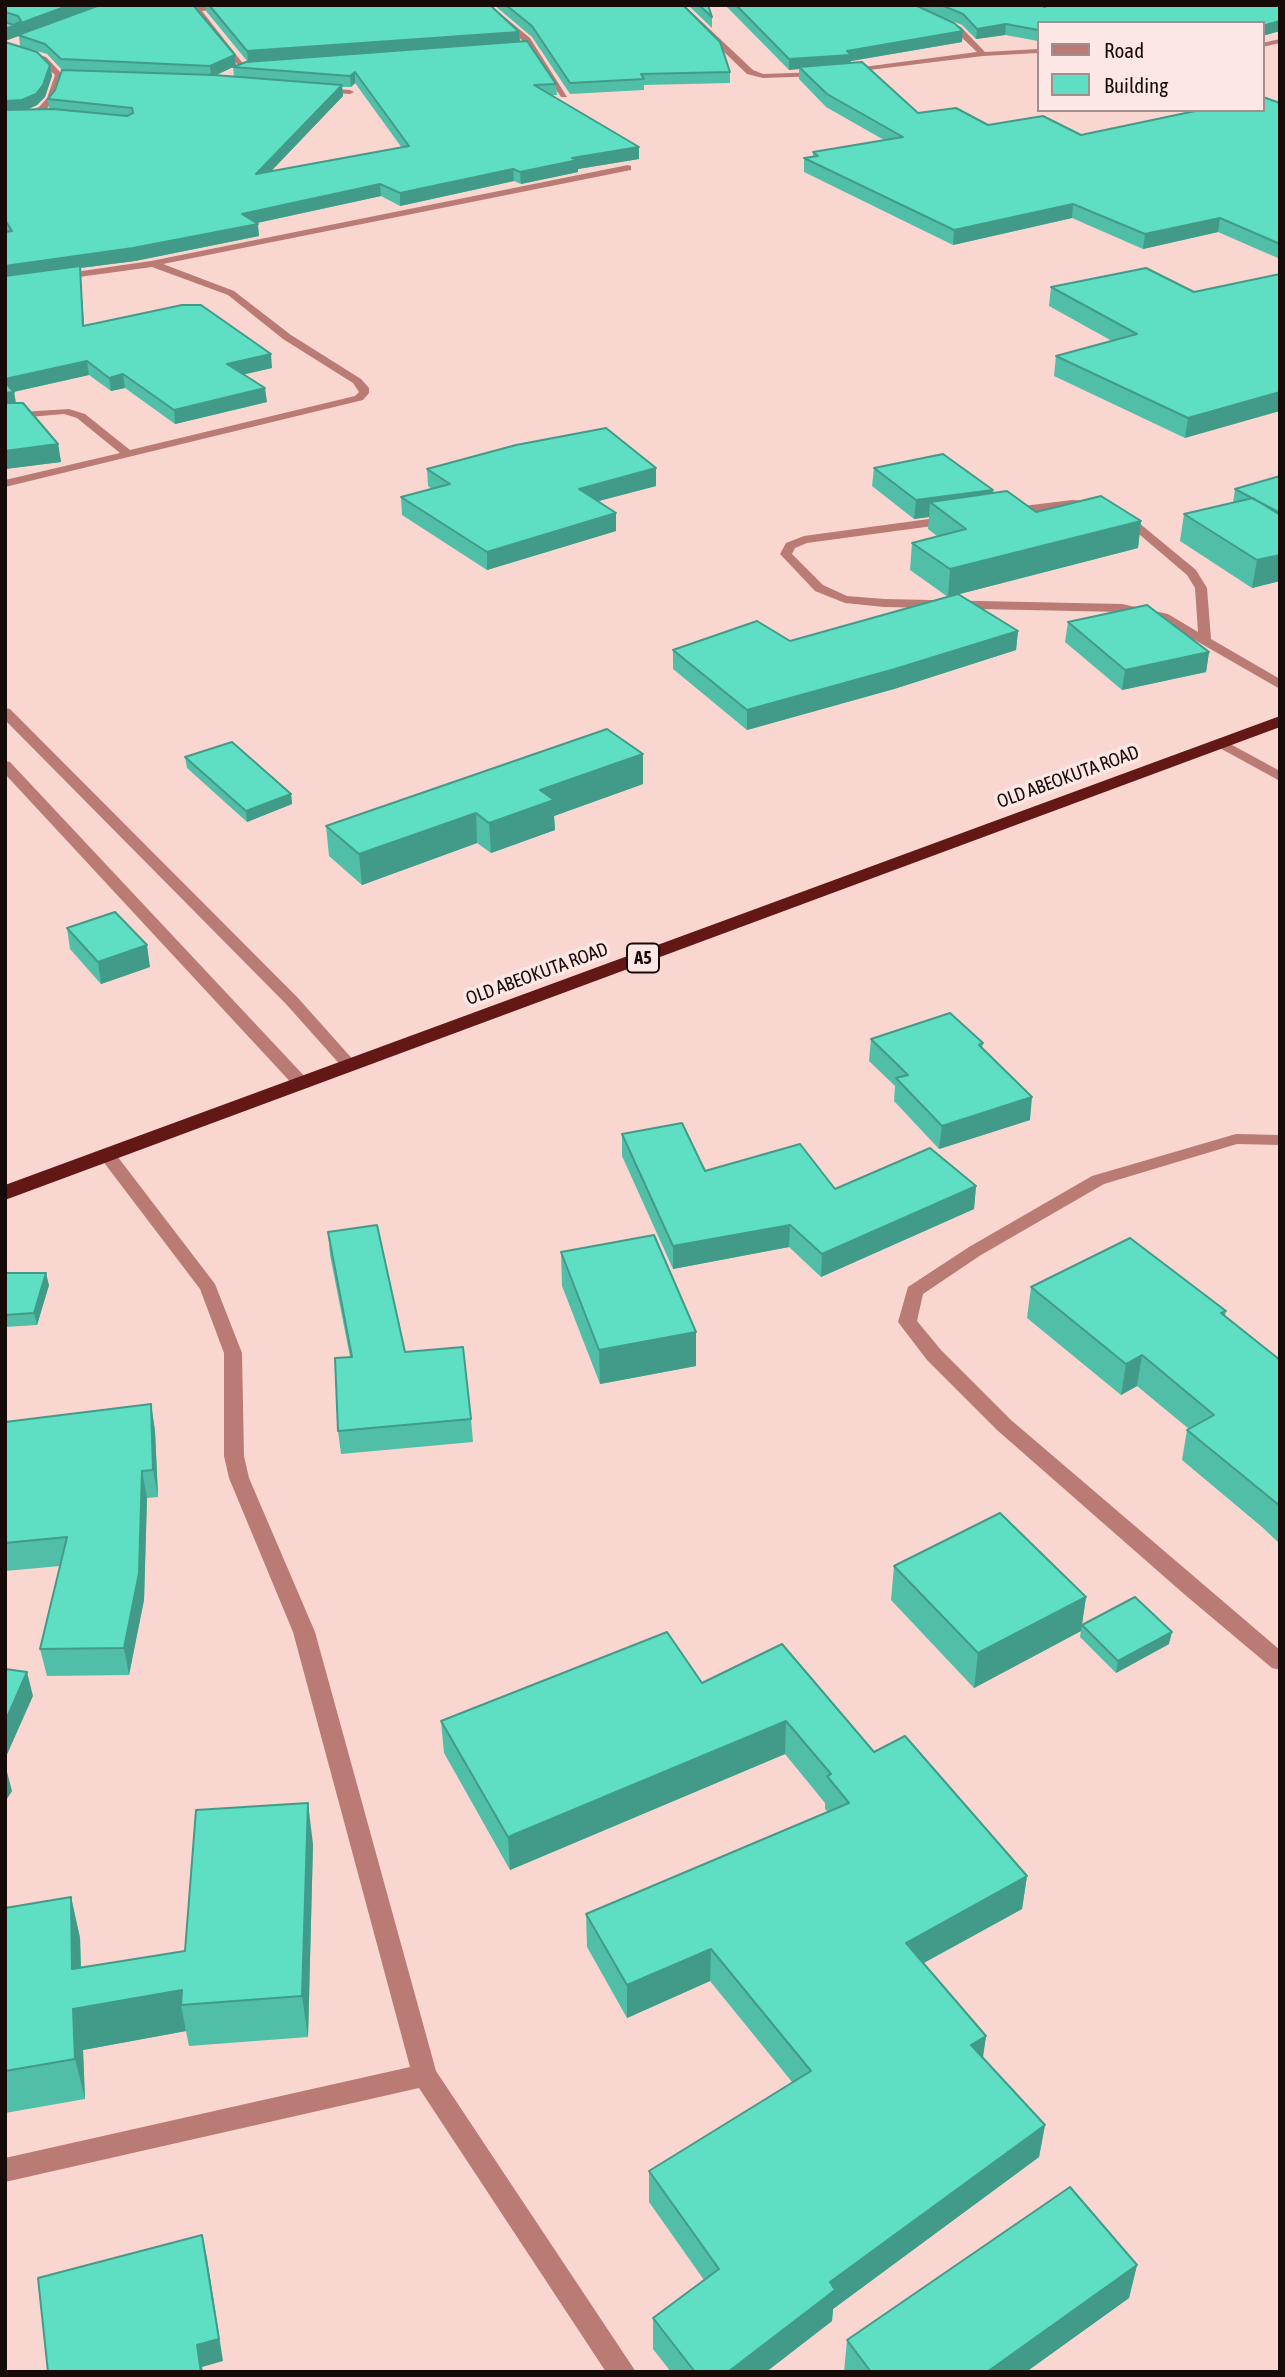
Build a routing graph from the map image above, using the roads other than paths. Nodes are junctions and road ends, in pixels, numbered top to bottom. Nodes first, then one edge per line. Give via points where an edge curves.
1 (259, 5) edge
2 (485, 5) edge
3 (679, 5) edge
4 (900, 5) edge
5 (197, 9) junction
6 (163, 10) edge
7 (17, 42) edge
8 (5, 46) edge
9 (531, 47) junction
10 (519, 48) edge
11 (1036, 51) edge
12 (983, 54) junction
13 (258, 67) edge
14 (59, 75) junction
15 (99, 78) edge
16 (309, 89) edge
17 (350, 92) edge
18 (564, 95) edge
19 (55, 116) edge
20 (628, 168) edge
21 (151, 264) junction
22 (45, 278) edge
23 (5, 416) edge
24 (128, 454) junction
25 (5, 484) edge
26 (992, 514) edge
27 (965, 518) edge
28 (1205, 641) junction
29 (1280, 685) edge
30 (5, 712) edge
31 (1280, 721) edge
32 (1222, 743) junction
33 (5, 765) edge
34 (1280, 777) edge
35 (350, 1066) junction
36 (302, 1084) junction
37 (1280, 1140) edge
38 (108, 1156) junction
39 (5, 1193) edge
40 (1280, 1662) edge
41 (425, 2074) junction
42 (5, 2170) edge
43 (622, 2372) edge

1 - 5 street
2 - 9 street
3 - 12 street via 739,63 764,76 899,67
4 - 12 street via 958,29
5 - 6 street
5 - 13 street via 242,69
7 - 8 street
8 - 14 street via 43,59
9 - 10 street
9 - 18 street
11 - 12 street
14 - 15 street
14 - 19 street via 42,108 20,116
16 - 17 street
20 - 21 street
21 - 22 street
21 - 24 street via 231,293 287,337 357,381 364,393 359,398
23 - 24 street via 65,411 81,416
24 - 25 street
26 - 28 street via 1072,503 1111,508 1192,573 1201,588
27 - 28 street via 804,540 790,546 786,554 819,587 845,599 1122,608 1164,617
28 - 29 street
30 - 35 street via 292,1001
31 - 32 highway, OLD ABEOKUTA ROAD / A5
32 - 34 street
32 - 35 highway, OLD ABEOKUTA ROAD / A5
33 - 36 street
35 - 36 highway, OLD ABEOKUTA ROAD / A5
36 - 38 highway, OLD ABEOKUTA ROAD / A5
37 - 40 street via 1236,1139 1098,1180 914,1291 907,1322 1004,1425
38 - 39 highway, OLD ABEOKUTA ROAD / A5
38 - 41 street via 209,1288 233,1353 234,1457 239,1478 304,1632
41 - 42 street
41 - 43 street

